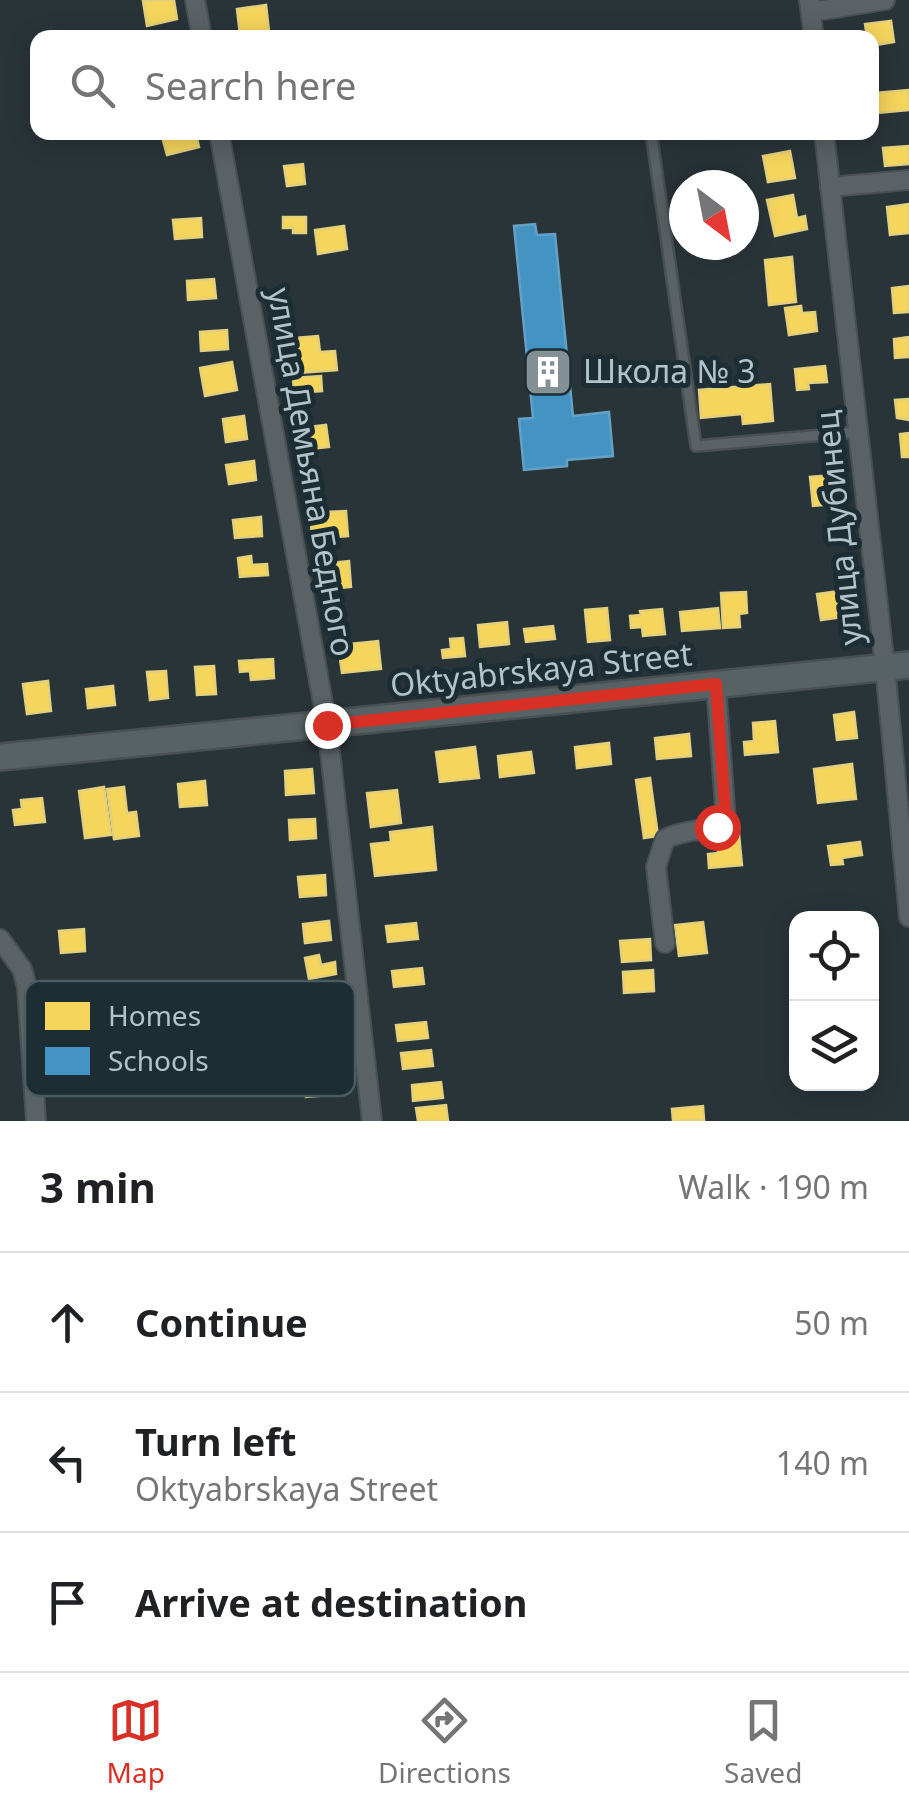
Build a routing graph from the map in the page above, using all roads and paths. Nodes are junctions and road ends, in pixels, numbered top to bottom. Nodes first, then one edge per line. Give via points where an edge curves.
1 (195, 0) edge
2 (885, 0) edge
3 (810, 6) edge
4 (201, 30) edge
5 (220, 140) edge
6 (652, 140) edge
7 (825, 140) edge
8 (909, 180) edge
9 (830, 187) junction
10 (858, 432) junction
11 (897, 666) edge
12 (716, 684) junction
13 (327, 725) junction
14 (0, 757) edge
15 (905, 843) edge
16 (909, 917) edge
17 (0, 940) edge
18 (665, 942) dead end
19 (26, 981) edge
20 (35, 1096) edge
21 (36, 1121) edge
22 (372, 1121) edge

1 - 4 street
2 - 3 street
5 - 13 street, улица Демьяна Бедного
6 - 10 lane via 696,446
7 - 9 street, улица Дубинец
8 - 9 street
9 - 10 street, улица Дубинец
10 - 11 street, улица Дубинец
11 - 12 main road, Oktyabrskaya Street
11 - 15 street, улица Дубинец
12 - 13 main road, Oktyabrskaya Street
12 - 18 street via 726,821 665,839 656,867
13 - 14 main road, Oktyabrskaya Street
13 - 22 street, улица Демьяна Бедного
15 - 16 street, улица Дубинец
17 - 19 street
20 - 21 street

